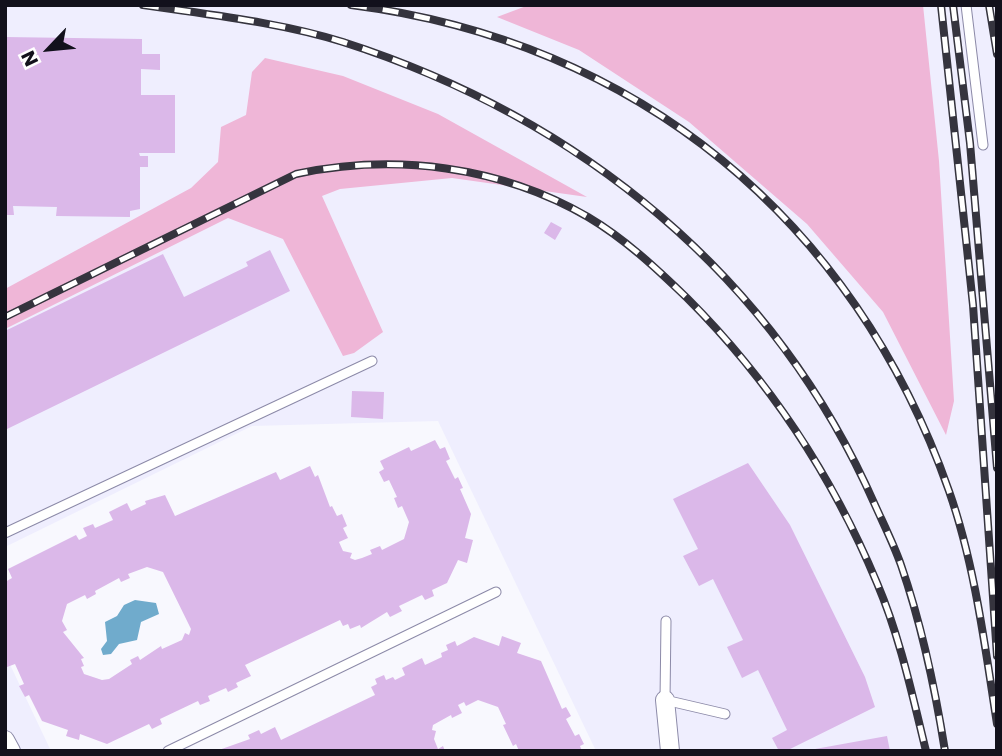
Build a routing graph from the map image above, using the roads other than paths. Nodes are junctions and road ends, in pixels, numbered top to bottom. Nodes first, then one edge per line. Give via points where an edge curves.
1 (966, 5) edge
2 (983, 145) dead end
3 (372, 361) dead end
4 (5, 533) edge
5 (496, 592) dead end
6 (666, 621) dead end
7 (665, 700) junction
8 (725, 714) dead end
9 (5, 740) edge
10 (10, 751) edge
11 (168, 751) edge
12 (670, 751) edge

1 - 2 lane
3 - 4 lane
5 - 11 lane
6 - 7 lane
7 - 8 lane
7 - 12 street
9 - 10 street

